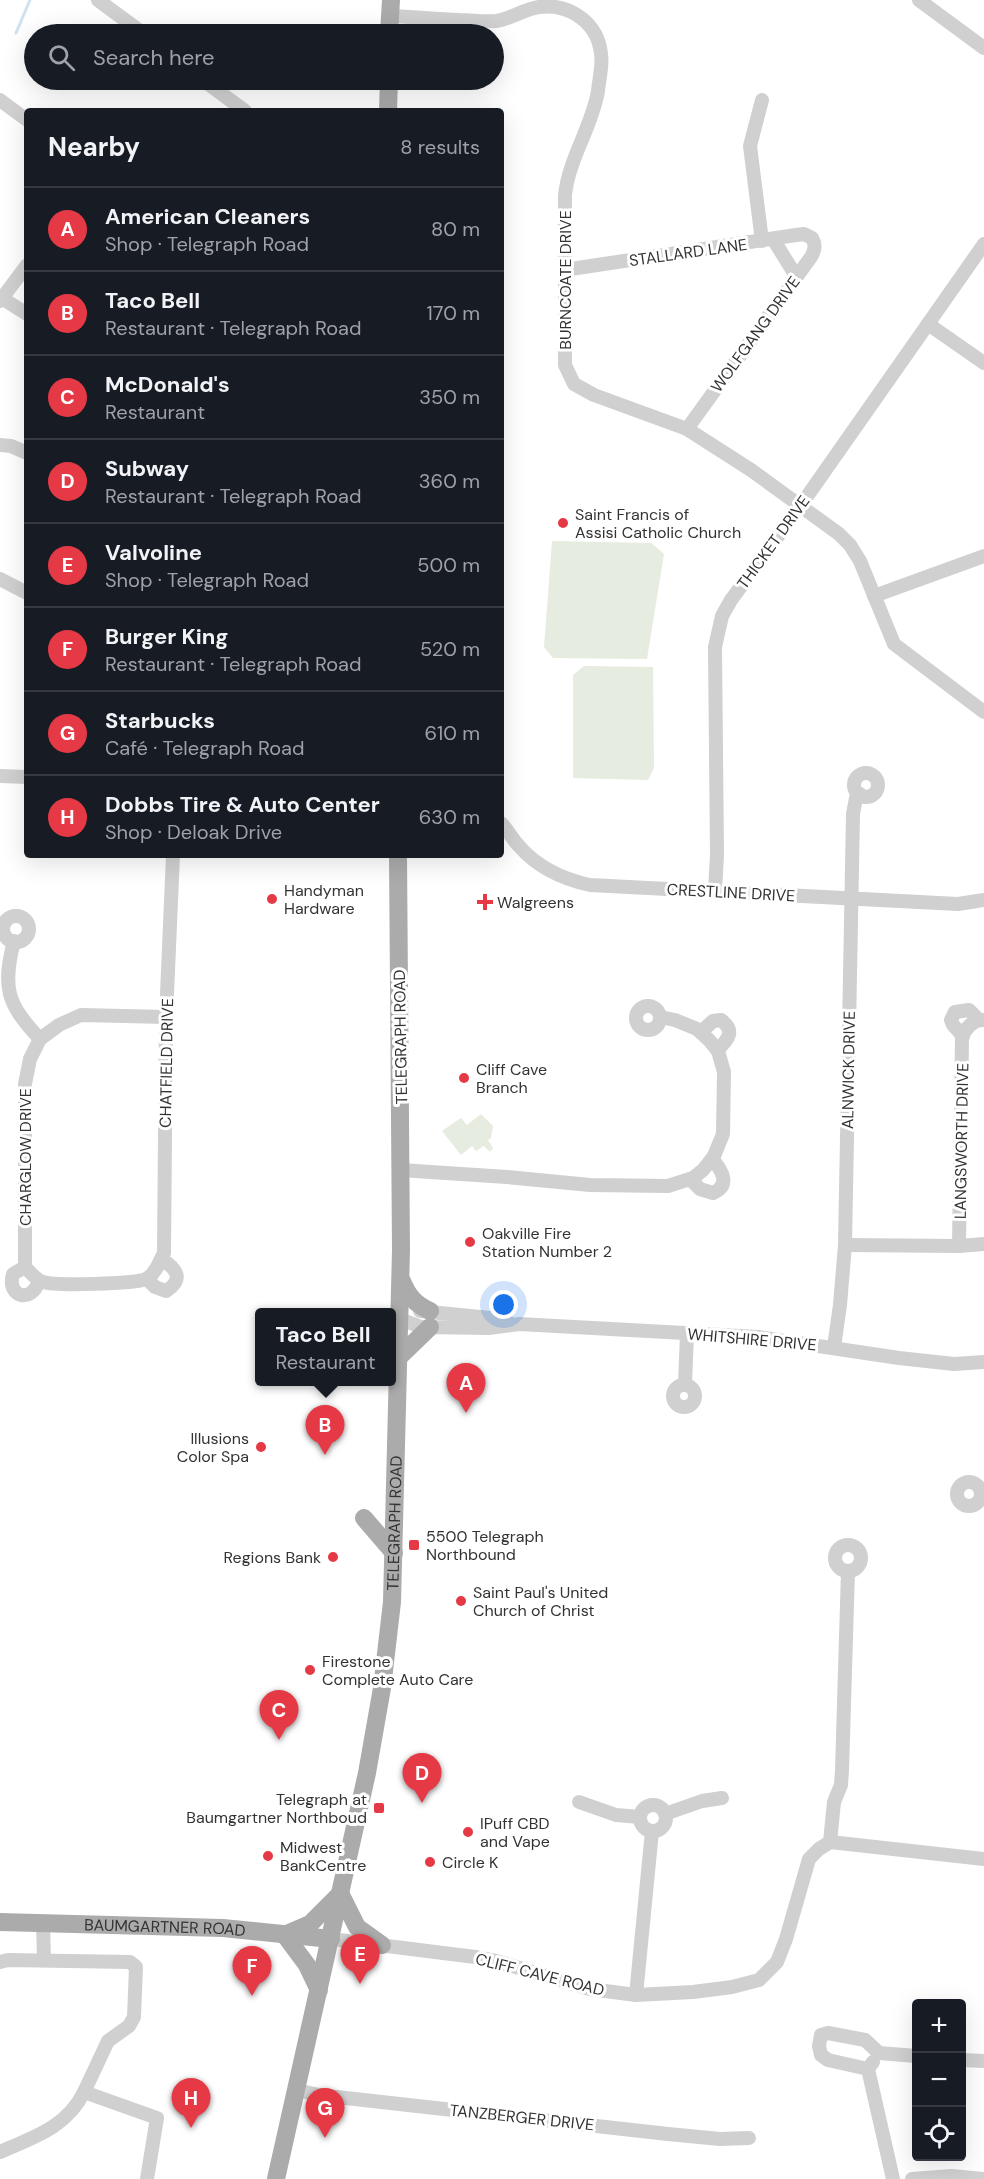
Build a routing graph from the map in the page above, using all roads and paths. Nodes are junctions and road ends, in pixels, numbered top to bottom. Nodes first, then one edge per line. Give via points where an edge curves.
1 (98, 0) edge
2 (919, 0) edge
3 (390, 17) edge
4 (130, 24) edge
5 (984, 48) edge
6 (217, 90) edge
7 (388, 90) edge
8 (0, 100) edge
9 (762, 100) dead end
10 (241, 108) edge
11 (388, 108) edge
12 (24, 118) edge
13 (812, 238) joint
14 (767, 240) junction
15 (984, 244) edge
16 (24, 269) edge
17 (564, 270) junction
18 (796, 276) junction
19 (1, 298) edge
20 (24, 312) edge
21 (928, 324) junction
22 (984, 363) edge
23 (687, 429) junction
24 (0, 445) edge
25 (24, 452) edge
26 (801, 505) junction
27 (984, 556) edge
28 (0, 579) edge
29 (24, 591) edge
30 (874, 596) junction
31 (984, 712) edge
32 (0, 776) edge
33 (24, 777) edge
34 (860, 794) dead end
35 (504, 827) edge
36 (173, 858) edge
37 (398, 858) edge
38 (715, 890) junction
39 (851, 898) junction
40 (984, 900) edge
41 (14, 942) dead end
42 (166, 1017) junction
43 (660, 1017) dead end
44 (982, 1020) edge
45 (700, 1032) junction
46 (963, 1036) junction
47 (40, 1039) junction
48 (717, 1050) junction
49 (712, 1159) junction
50 (400, 1170) junction
51 (690, 1179) junction
52 (984, 1244) edge
53 (845, 1245) junction
54 (959, 1246) junction
55 (25, 1267) junction
56 (401, 1276) junction
57 (39, 1281) junction
58 (400, 1319) junction
59 (430, 1319) junction
60 (687, 1333) junction
61 (834, 1347) junction
62 (399, 1357) junction
63 (984, 1362) edge
64 (686, 1385) dead end
65 (364, 1518) dead end
66 (394, 1553) junction
67 (848, 1571) dead end
68 (722, 1798) dead end
69 (579, 1802) dead end
70 (665, 1814) junction
71 (640, 1817) junction
72 (652, 1831) junction
73 (830, 1842) junction
74 (984, 1858) edge
75 (340, 1893) junction
76 (0, 1922) edge
77 (43, 1923) junction
78 (284, 1934) junction
79 (330, 1939) junction
80 (382, 1945) junction
81 (44, 1960) junction
82 (0, 1962) edge
83 (319, 1990) junction
84 (636, 1995) junction
85 (879, 2053) junction
86 (912, 2056) edge
87 (966, 2060) edge
88 (984, 2061) edge
89 (868, 2069) junction
90 (296, 2090) junction
91 (84, 2092) junction
92 (749, 2138) dead end
93 (0, 2152) edge
94 (147, 2179) edge
95 (276, 2179) edge
96 (893, 2179) edge
97 (912, 2179) edge
98 (983, 2179) edge

1 - 4 street
2 - 5 street
3 - 17 street, BURNCOATE DRIVE via 496,21 552,6 581,17 592,28 602,56 594,107 566,180
6 - 10 street
7 - 11 main road
8 - 12 street
9 - 14 street via 750,146
13 - 14 street, STALLARD LANE via 804,234
13 - 18 street, WOLFGANG DRIVE via 815,250
14 - 17 street, STALLARD LANE
14 - 18 street
15 - 21 street, THICKET DRIVE
16 - 19 street
17 - 23 street, BURNCOATE DRIVE via 565,365 574,384
18 - 23 street, WOLFGANG DRIVE
19 - 20 street
21 - 22 street
21 - 26 street, THICKET DRIVE
23 - 26 street, BURNCOATE DRIVE
24 - 25 street
26 - 30 street, BURNCOATE DRIVE via 850,545
26 - 38 street, THICKET DRIVE via 722,616 716,647
27 - 30 street
28 - 29 street
30 - 31 street, BURNCOATE DRIVE via 894,644
32 - 33 street
34 - 39 street, ALNWICK DRIVE via 853,814
35 - 38 street, CRESTLINE DRIVE via 530,857 571,881 631,888
36 - 42 street, CHATFIELD DRIVE
37 - 50 main road, TELEGRAPH ROAD
38 - 39 street, CRESTLINE DRIVE
39 - 40 street, CRESTLINE DRIVE via 958,904
39 - 53 street, ALNWICK DRIVE
41 - 47 street via 8,983 14,1006
42 - 47 street via 81,1015
42 - 57 street, CHATFIELD DRIVE via 164,1252 154,1269 107,1283
43 - 45 street
44 - 46 street, LANGSWORTH DRIVE via 969,1025
44 - 46 street, LANGSWORTH DRIVE via 969,1010 955,1012 951,1020
45 - 48 street
45 - 48 street via 713,1021 728,1024 728,1040
46 - 54 street, LANGSWORTH DRIVE
47 - 55 street, CHARGLOW DRIVE via 30,1059 25,1084
48 - 49 street via 724,1072 723,1134
49 - 51 street
49 - 51 street via 724,1174 721,1190 713,1193 700,1189
50 - 51 street via 590,1185 668,1186
50 - 56 main road, TELEGRAPH ROAD
52 - 54 street
53 - 54 street
53 - 61 street, ALNWICK DRIVE
55 - 57 street
55 - 57 street, CHARGLOW DRIVE via 12,1279 17,1293 32,1294
56 - 58 main road, TELEGRAPH ROAD
56 - 59 main road via 408,1295
58 - 59 street, WHITSHIRE DRIVE via 421,1310
58 - 62 main road, TELEGRAPH ROAD
59 - 60 street, WHITSHIRE DRIVE via 489,1328 519,1324
59 - 62 main road
60 - 61 street, WHITSHIRE DRIVE
60 - 64 street
61 - 63 street, WHITSHIRE DRIVE via 954,1364
62 - 66 main road, TELEGRAPH ROAD
65 - 66 main road
66 - 75 main road, TELEGRAPH ROAD via 382,1688
67 - 73 street via 842,1770
68 - 70 street
69 - 71 street via 616,1815
70 - 71 street via 659,1807 649,1806
70 - 72 street via 662,1828
71 - 72 street via 643,1827
72 - 84 street
73 - 74 street
73 - 84 street, CLIFF CAVE ROAD via 809,1859 777,1962 759,1980 693,1992
75 - 78 main road via 310,1924
75 - 79 main road, TELEGRAPH ROAD
75 - 80 main road via 357,1927
76 - 77 main road, BAUMGARTNER ROAD
77 - 78 main road, BAUMGARTNER ROAD
77 - 81 street
78 - 79 main road, BAUMGARTNER ROAD
78 - 83 main road via 307,1965
79 - 80 street, CLIFF CAVE ROAD
79 - 83 main road, TELEGRAPH ROAD
80 - 84 street, CLIFF CAVE ROAD via 496,1961 590,1989
81 - 82 street
81 - 91 street via 130,1962 136,1967 134,2017 129,2026 108,2041
83 - 90 main road, TELEGRAPH ROAD
85 - 86 street
85 - 89 street
85 - 89 street via 865,2040 828,2033 822,2036 821,2055
87 - 88 street
89 - 96 street
90 - 92 street, TANZBERGER DRIVE via 689,2136
90 - 95 main road, TELEGRAPH ROAD
91 - 93 street via 58,2124
91 - 94 street via 157,2118
97 - 98 street

